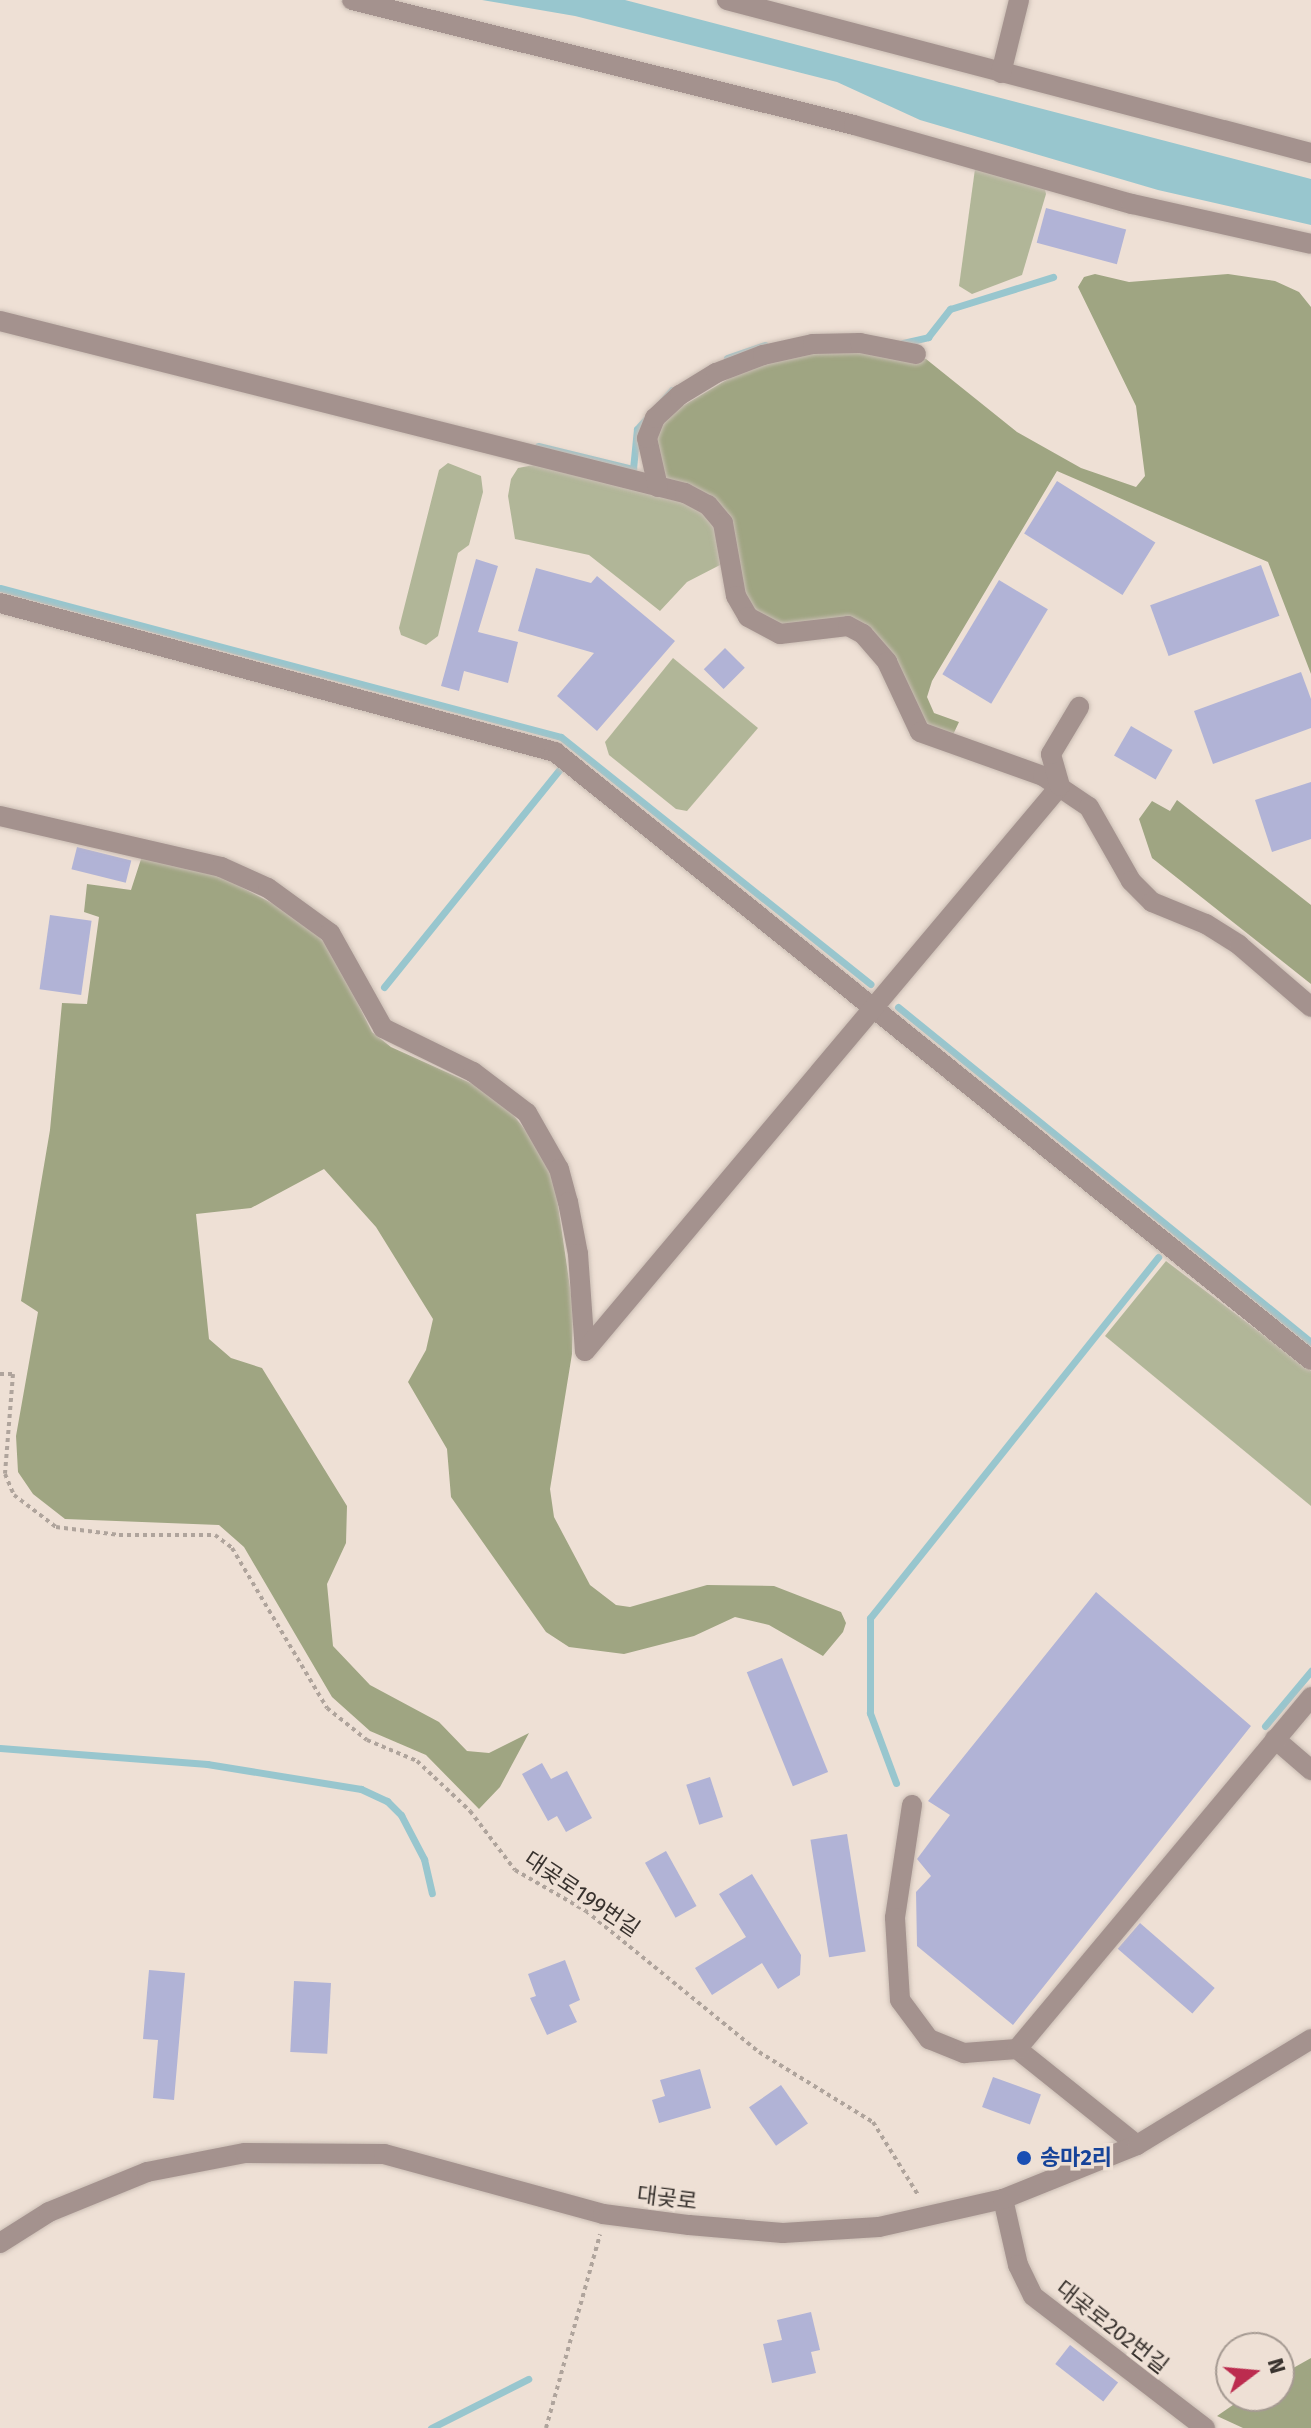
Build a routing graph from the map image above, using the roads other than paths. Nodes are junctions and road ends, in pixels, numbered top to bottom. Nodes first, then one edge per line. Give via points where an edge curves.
1 (352, 0) edge
2 (727, 0) edge
3 (1019, 0) edge
4 (1001, 73) junction
5 (1311, 153) edge
6 (1311, 244) edge
7 (0, 321) edge
8 (916, 354) dead end
9 (658, 487) junction
10 (0, 603) edge
11 (1079, 707) dead end
12 (1060, 786) junction
13 (0, 816) edge
14 (874, 1007) junction
15 (1311, 1007) edge
16 (1311, 1360) edge
17 (1311, 1697) edge
18 (1275, 1739) junction
19 (1311, 1770) edge
20 (912, 1805) dead end
21 (1311, 2039) edge
22 (1017, 2049) junction
23 (1137, 2145) junction
24 (1003, 2199) junction
25 (0, 2243) edge
26 (1205, 2428) edge

1 - 6 street via 854,125 1132,204
2 - 4 street
3 - 4 street
4 - 5 street
7 - 9 street
8 - 9 street via 860,343 813,344 716,373 655,418 647,438
9 - 12 street via 685,493 717,514 728,540 736,596 748,617 780,634 848,626 863,634 887,662 920,732
10 - 14 street via 555,752
11 - 12 street via 1051,754
12 - 14 street
12 - 15 street via 1089,807 1131,881 1152,902 1206,924 1239,945
13 - 14 street via 207,863 268,888 330,933 383,1028 473,1072 527,1113 559,1169 568,1202 584,1298 585,1351
14 - 16 street
17 - 18 street
18 - 19 street
18 - 22 street
20 - 22 street via 895,1918 900,2000 929,2039 964,2053
21 - 23 street, 대곶로
22 - 23 street
23 - 24 street, 대곶로
24 - 25 street, 대곶로 via 929,2218 783,2233 603,2214 384,2154 245,2153 147,2172 49,2212
24 - 26 street, 대곶로202번길 via 1018,2265 1033,2296

